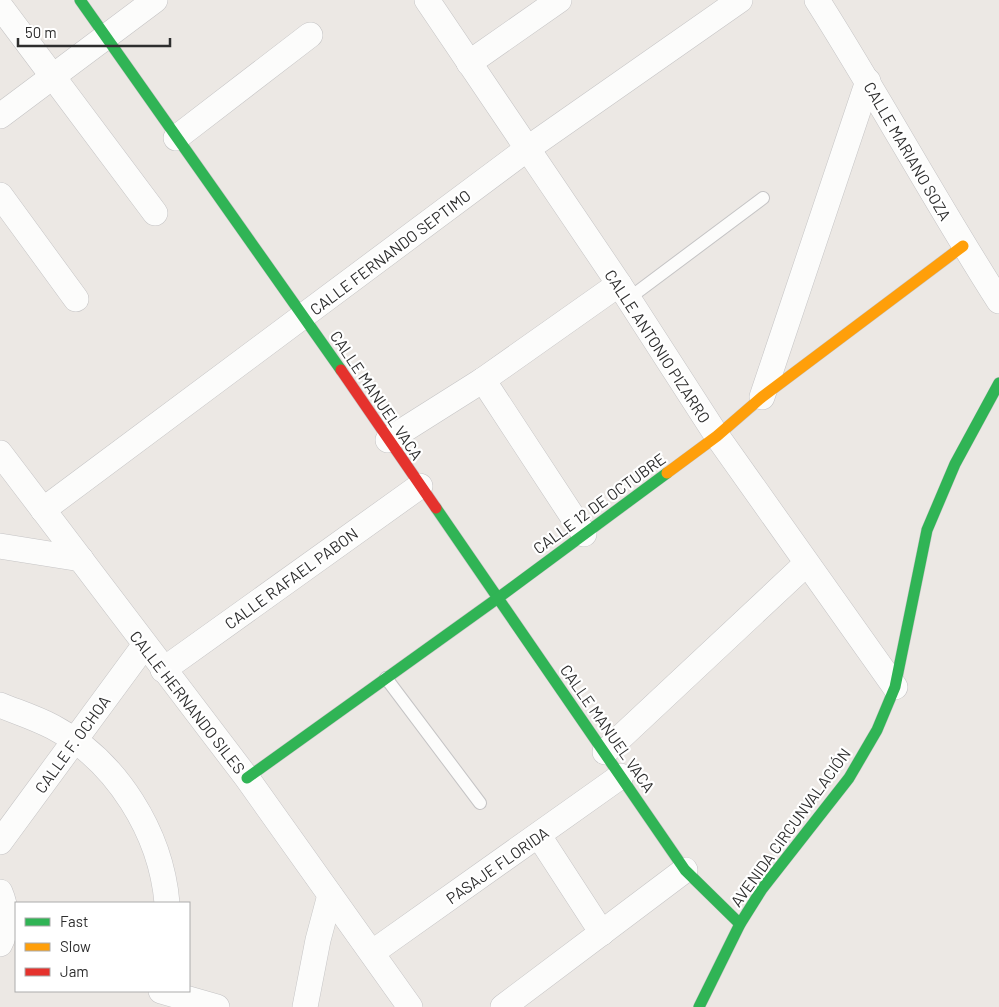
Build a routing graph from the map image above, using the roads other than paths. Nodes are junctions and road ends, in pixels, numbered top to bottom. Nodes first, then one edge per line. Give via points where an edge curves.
1 (80, 0) edge
2 (155, 0) edge
3 (427, 0) edge
4 (559, 0) edge
5 (740, 0) edge
6 (817, 0) edge
7 (0, 6) edge
8 (310, 34) dead end
9 (106, 37) junction
10 (470, 63) junction
11 (53, 77) junction
12 (868, 81) junction
13 (0, 116) edge
14 (176, 138) junction
15 (527, 149) junction
16 (0, 195) edge
17 (762, 198) dead end
18 (155, 213) dead end
19 (963, 246) junction
20 (623, 292) junction
21 (76, 299) dead end
22 (999, 301) edge
23 (304, 317) junction
24 (482, 380) junction
25 (999, 383) edge
26 (762, 397) junction
27 (717, 436) junction
28 (388, 440) junction
29 (0, 454) edge
30 (420, 486) junction
31 (43, 510) junction
32 (584, 534) junction
33 (0, 546) edge
34 (81, 559) junction
35 (806, 564) junction
36 (498, 598) junction
37 (144, 646) junction
38 (163, 670) junction
39 (386, 678) junction
40 (895, 687) junction
41 (0, 705) edge
42 (74, 741) junction
43 (605, 752) junction
44 (622, 776) junction
45 (247, 778) junction
46 (480, 803) dead end
47 (539, 836) junction
48 (0, 842) edge
49 (685, 870) junction
50 (0, 892) edge
51 (330, 894) junction
52 (167, 902) edge
53 (740, 924) junction
54 (602, 933) junction
55 (6, 943) edge
56 (373, 952) junction
57 (156, 992) edge
58 (164, 992) edge
59 (510, 1004) edge
60 (148, 1007) edge
61 (217, 1007) edge
62 (305, 1007) edge
63 (410, 1007) edge
64 (699, 1007) edge

1 - 9 main road, CALLE MANUEL VACA
2 - 9 street
3 - 10 street, CALLE ANTONIO PIZARRO
4 - 10 street
5 - 15 street, CALLE FERNANDO SEPTIMO
6 - 12 street, CALLE MARIANO SOZA
7 - 11 street
8 - 14 street
9 - 11 street
9 - 14 main road, CALLE MANUEL VACA
10 - 15 street, CALLE ANTONIO PIZARRO
11 - 13 street
11 - 18 street
12 - 19 street, CALLE MARIANO SOZA
12 - 26 street
14 - 23 main road, CALLE MANUEL VACA
15 - 20 street, CALLE ANTONIO PIZARRO
15 - 23 street, CALLE FERNANDO SEPTIMO
16 - 21 street
17 - 20 lane
19 - 22 street, CALLE MARIANO SOZA
19 - 26 main road, CALLE 12 DE OCTUBRE
20 - 24 street
20 - 27 street, CALLE ANTONIO PIZARRO
23 - 28 main road, CALLE MANUEL VACA
23 - 31 street, CALLE FERNANDO SEPTIMO
24 - 28 street
24 - 32 street
25 - 40 main road, AVENIDA CIRCUNVALACIÓN via 955,464 927,530
26 - 27 main road, CALLE 12 DE OCTUBRE
27 - 32 main road, CALLE 12 DE OCTUBRE
27 - 35 street, CALLE ANTONIO PIZARRO
28 - 30 main road, CALLE MANUEL VACA
29 - 31 street, CALLE HERNANDO SILES
30 - 36 main road, CALLE MANUEL VACA
30 - 38 street, CALLE RAFAEL PABON
31 - 34 street, CALLE HERNANDO SILES
32 - 36 main road, CALLE 12 DE OCTUBRE
33 - 34 street
34 - 37 street, CALLE HERNANDO SILES
35 - 40 street, CALLE ANTONIO PIZARRO
35 - 43 street
36 - 39 main road, CALLE 12 DE OCTUBRE
36 - 43 main road, CALLE MANUEL VACA
37 - 38 street, CALLE HERNANDO SILES
37 - 42 street, CALLE F. OCHOA
38 - 45 street, CALLE HERNANDO SILES
39 - 45 main road, CALLE 12 DE OCTUBRE
39 - 46 lane
40 - 53 main road, AVENIDA CIRCUNVALACIÓN via 877,730 849,778 762,889
41 - 42 street via 54,728
42 - 48 street, CALLE F. OCHOA
42 - 52 street via 104,766 141,814 165,876
43 - 44 main road, CALLE MANUEL VACA
44 - 47 street, PASAJE FLORIDA
44 - 49 main road, CALLE MANUEL VACA
45 - 51 street, CALLE HERNANDO SILES
47 - 54 street
47 - 56 street, PASAJE FLORIDA
49 - 53 main road, CALLE MANUEL VACA
49 - 54 street
50 - 55 street via 4,900
51 - 56 street, CALLE HERNANDO SILES
51 - 62 street
53 - 64 main road, AVENIDA CIRCUNVALACIÓN
54 - 59 street
56 - 63 street, CALLE HERNANDO SILES
57 - 60 street
58 - 61 street

